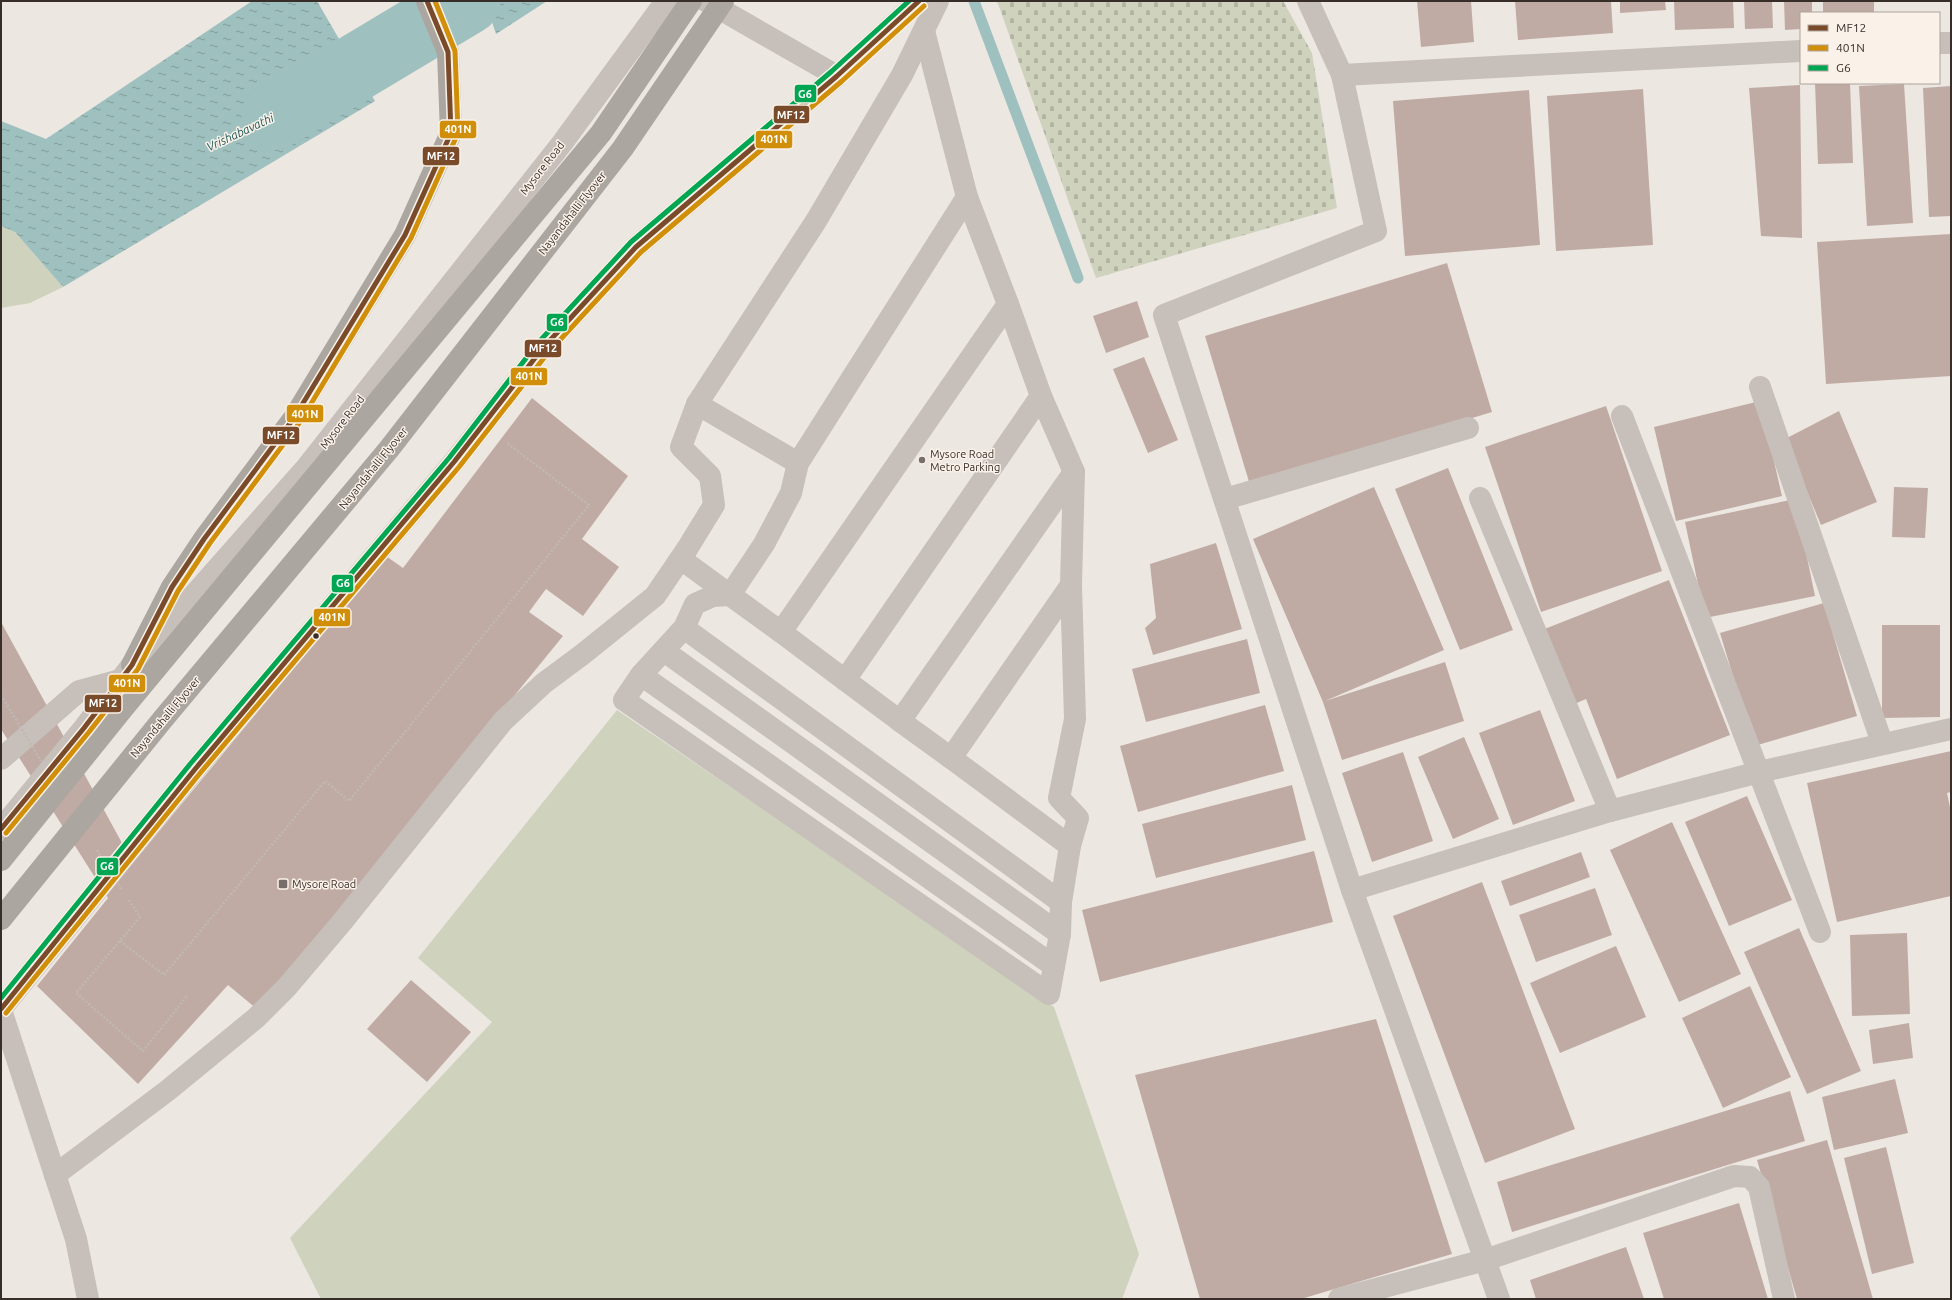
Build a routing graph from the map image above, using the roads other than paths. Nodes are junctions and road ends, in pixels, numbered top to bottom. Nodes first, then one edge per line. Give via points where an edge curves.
1 (427, 1) edge
2 (666, 1) edge
3 (691, 1) edge
4 (706, 1) edge
5 (723, 1) edge
6 (919, 1) edge
7 (938, 1) edge
8 (1308, 1) edge
9 (924, 31) junction
10 (1940, 43) edge
11 (1951, 43) edge
12 (1800, 51) edge
13 (1342, 74) junction
14 (836, 76) junction
15 (967, 197) junction
16 (1008, 304) junction
17 (1760, 387) dead end
18 (1041, 396) junction
19 (697, 404) junction
20 (1622, 416) dead end
21 (1468, 428) dead end
22 (798, 463) junction
23 (1074, 472) junction
24 (1480, 498) dead end
25 (1225, 499) junction
26 (681, 559) junction
27 (1071, 585) junction
28 (730, 596) junction
29 (684, 628) junction
30 (781, 632) junction
31 (664, 651) junction
32 (126, 673) junction
33 (641, 675) junction
34 (845, 680) junction
35 (900, 720) junction
36 (1951, 729) edge
37 (1882, 743) junction
38 (951, 758) junction
39 (1, 759) edge
40 (1759, 772) junction
41 (1610, 811) junction
42 (1, 829) edge
43 (1070, 846) junction
44 (1, 860) edge
45 (1352, 890) junction
46 (1061, 902) junction
47 (1, 919) edge
48 (1820, 932) dead end
49 (1060, 934) junction
50 (1054, 966) junction
51 (1, 1010) edge
52 (55, 1175) junction
53 (1485, 1260) junction
54 (88, 1299) edge
55 (1338, 1299) edge
56 (1499, 1299) edge
57 (1784, 1299) edge

1 - 32 highway via 448,52 451,134 405,235 294,418 204,539 172,587
2 - 32 street, Mysore Road via 563,142 306,468
3 - 44 highway, bridge via 601,133 129,701
4 - 14 street
5 - 47 highway, Nayandahalli Flyover, bridge via 623,148 389,450 163,719
6 - 14 street
7 - 9 street
8 - 13 street
9 - 15 street
9 - 19 street via 902,75 816,221
10 - 11 street
12 - 13 street
13 - 25 street via 1376,231 1164,315
14 - 51 street via 636,247 542,349 454,462 196,768
15 - 16 street
15 - 22 street
16 - 18 street
16 - 30 street
17 - 37 street
18 - 23 street
18 - 34 street
19 - 22 street
19 - 26 street via 681,447 710,476 714,505
20 - 40 street
21 - 25 street
22 - 28 street via 791,492 764,544
23 - 27 street
23 - 35 street
24 - 41 street
25 - 45 street
26 - 28 street
26 - 52 street via 655,596 544,683 503,721 343,921 287,987 256,1018 167,1091
27 - 38 street
27 - 43 street via 1076,719 1059,798 1078,818
28 - 29 street via 713,596 695,604
28 - 30 street
29 - 31 street
29 - 46 street
30 - 34 street
31 - 33 street
31 - 49 street
32 - 39 street via 79,691
32 - 42 street, Mysore Road
33 - 50 street
33 - 50 street via 624,700 1049,994
34 - 35 street
35 - 38 street
36 - 37 street
37 - 40 street
38 - 43 street
40 - 41 street
40 - 48 street
41 - 45 street
43 - 46 street
45 - 53 street
46 - 49 street
49 - 50 street
51 - 52 street
52 - 54 street via 76,1239
53 - 55 street
53 - 56 street
53 - 57 street via 1734,1176 1750,1177 1759,1187

